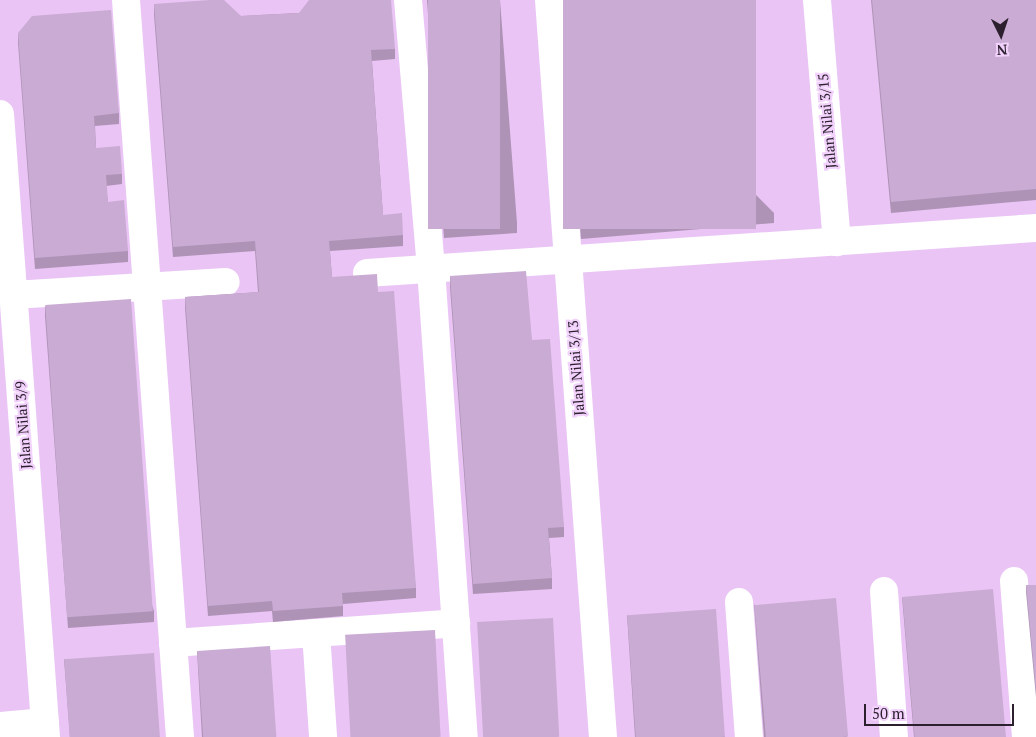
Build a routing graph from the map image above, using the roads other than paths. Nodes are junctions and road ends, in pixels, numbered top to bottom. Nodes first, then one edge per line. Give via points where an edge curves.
1 (126, 0) edge
2 (408, 0) edge
3 (549, 0) edge
4 (817, 0) edge
5 (0, 114) edge
6 (1036, 228) edge
7 (837, 242) junction
8 (568, 261) junction
9 (430, 269) junction
10 (366, 273) edge
11 (226, 282) dead end
12 (147, 286) junction
13 (14, 295) junction
14 (1014, 581) dead end
15 (884, 591) dead end
16 (739, 602) dead end
17 (456, 622) junction
18 (316, 633) junction
19 (173, 643) junction
20 (0, 726) edge
21 (46, 730) edge
22 (180, 737) edge
23 (323, 737) edge
24 (464, 737) edge
25 (604, 737) edge
26 (749, 737) edge
27 (894, 737) edge
28 (1026, 737) edge

1 - 12 street
2 - 9 street
3 - 8 street, Jalan Nilai 3/13
4 - 7 street, Jalan Nilai 3/15
5 - 13 street, Jalan Nilai 3/9
6 - 7 street
7 - 8 street
8 - 9 street
8 - 25 street, Jalan Nilai 3/13
9 - 10 street
9 - 17 street
11 - 12 street
12 - 13 street
12 - 19 street
13 - 21 street, Jalan Nilai 3/9
14 - 28 street
15 - 27 street
16 - 26 street
17 - 18 street
17 - 24 street
18 - 19 street
18 - 23 street
19 - 22 street
20 - 21 street

